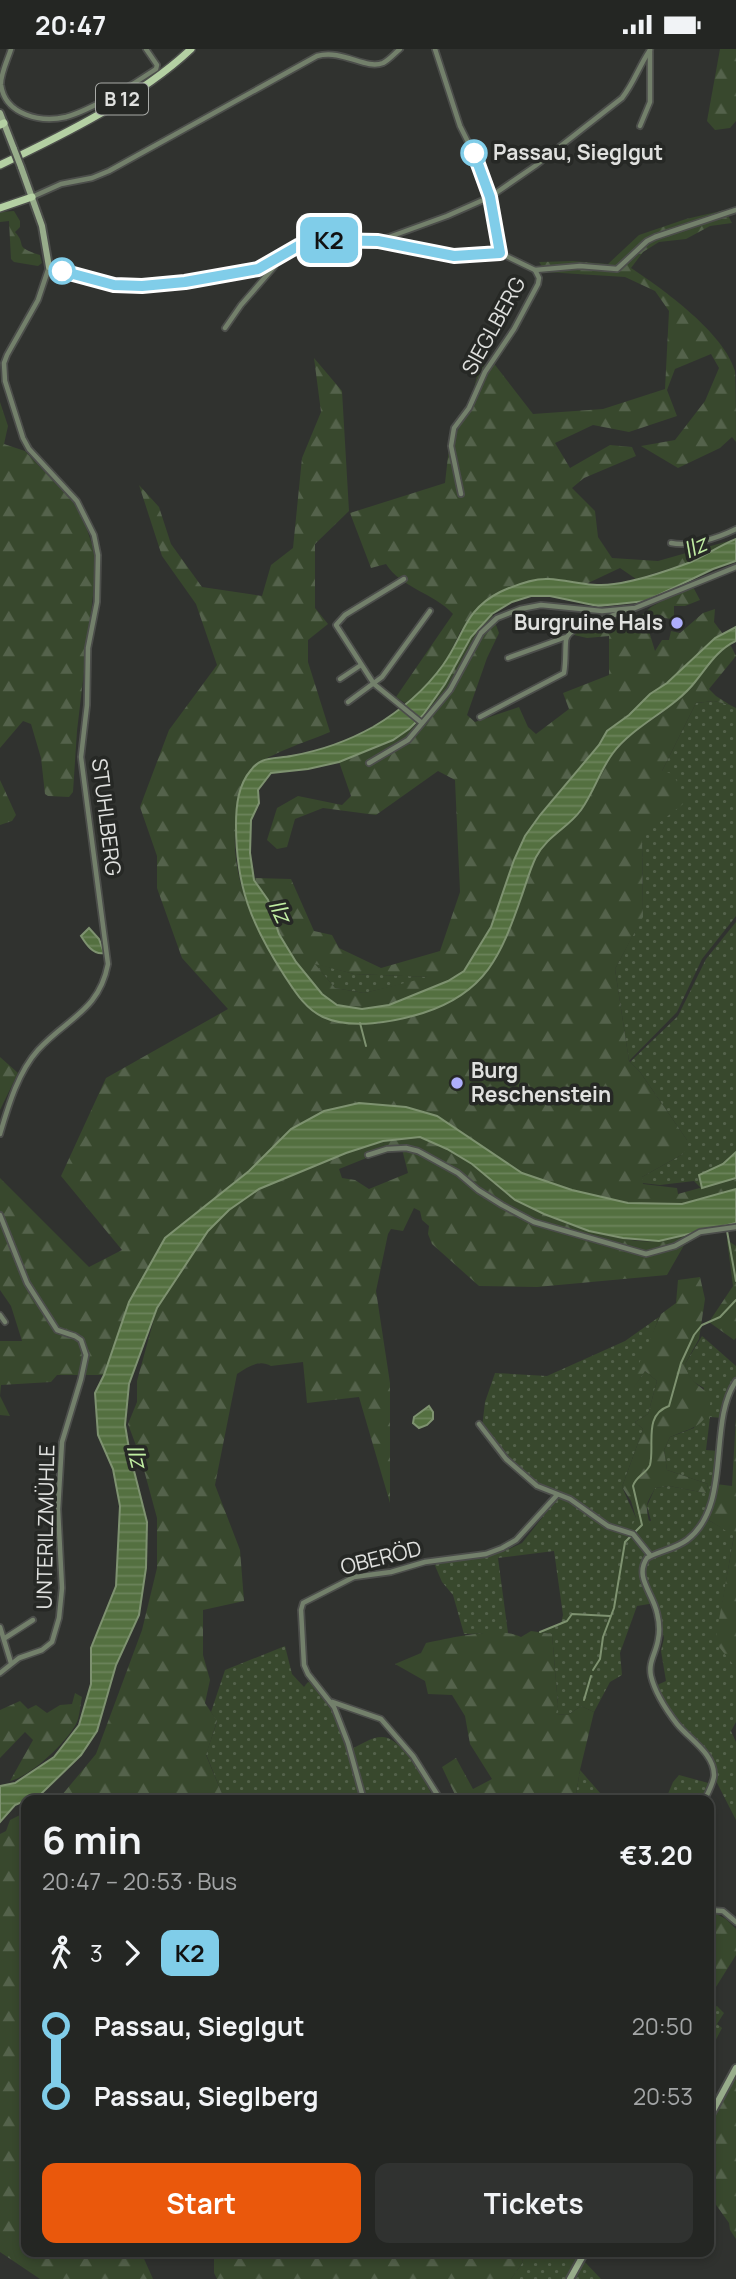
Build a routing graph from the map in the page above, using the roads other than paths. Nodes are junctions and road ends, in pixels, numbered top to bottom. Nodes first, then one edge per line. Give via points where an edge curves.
1 (11, 49) edge
2 (146, 49) edge
3 (191, 49) edge
4 (346, 49) edge
5 (400, 49) edge
6 (435, 49) edge
7 (650, 49) edge
8 (347, 56) junction
9 (0, 113) edge
10 (2, 124) edge
11 (640, 126) dead end
12 (0, 165) edge
13 (32, 197) junction
14 (490, 197) junction
15 (0, 208) edge
16 (736, 210) edge
17 (378, 241) junction
18 (500, 253) junction
19 (274, 261) junction
20 (49, 267) junction
21 (535, 270) junction
22 (225, 328) dead end
23 (460, 494) dead end
24 (736, 530) edge
25 (671, 543) dead end
26 (736, 567) edge
27 (404, 579) dead end
28 (628, 609) junction
29 (430, 611) dead end
30 (566, 637) junction
31 (508, 658) dead end
32 (361, 665) junction
33 (340, 679) dead end
34 (374, 684) junction
35 (348, 702) dead end
36 (480, 717) dead end
37 (420, 722) junction
38 (369, 763) dead end
39 (0, 1134) edge
40 (368, 1155) dead end
41 (0, 1215) edge
42 (736, 1227) edge
43 (0, 1315) edge
44 (5, 1322) dead end
45 (736, 1381) edge
46 (479, 1424) dead end
47 (557, 1495) junction
48 (650, 1555) junction
49 (33, 1620) dead end
50 (0, 1627) edge
51 (5, 1638) junction
52 (11, 1663) junction
53 (0, 1673) edge
54 (331, 1702) junction
55 (437, 1794) dead end
56 (362, 1795) edge
57 (706, 1795) edge
58 (714, 1910) edge
59 (736, 1922) edge
60 (736, 2067) edge
61 (714, 2109) edge
62 (582, 2257) edge
63 (570, 2279) edge

1 - 2 street via 2,81 6,99 18,112 43,117 70,115 156,68
3 - 12 main road, B 12 via 108,107
4 - 8 street
5 - 8 street via 375,65
6 - 14 street via 460,127
7 - 11 street via 650,101
7 - 14 street via 622,97
8 - 13 street via 317,56 109,171
9 - 10 street
10 - 13 street, bridge
13 - 15 main road
13 - 20 street
14 - 17 street
14 - 18 street
16 - 21 street via 655,237 617,269
17 - 18 street, SIEGLBERG via 454,256
17 - 19 street, SIEGLBERG via 319,240
18 - 21 street, SIEGLBERG
19 - 20 street via 226,276 142,286 114,285
19 - 22 street, SIEGLBERG via 274,267
20 - 39 street, STUHLBERG via 38,300 4,363 5,381 29,449 77,501 94,535 98,555 81,757 108,964 103,985 90,1004 30,1060
21 - 23 street, SIEGLBERG via 538,284 454,428 451,437
24 - 25 street via 721,537
26 - 28 street
27 - 32 street via 336,625
28 - 30 street via 579,626
28 - 37 street via 541,605 497,618 481,633 454,683
29 - 34 street
30 - 31 street
30 - 36 street via 564,673
32 - 33 street
32 - 34 street
34 - 35 street
34 - 37 street
37 - 38 street via 408,740
40 - 42 street via 396,1148 418,1151 534,1222 646,1254 694,1234
41 - 52 street, UNTERILZMÜHLE via 39,1303 57,1330 75,1336 86,1353 62,1442 58,1509 62,1588 56,1635 48,1646
43 - 44 street
45 - 48 street via 726,1402 707,1515 686,1541
46 - 47 street via 506,1459 537,1486
47 - 48 street via 608,1527 633,1534
47 - 54 street, OBERÖD via 516,1540 494,1552 354,1577 303,1603 304,1665
48 - 57 street via 641,1569 655,1603 659,1630 651,1672 676,1723 712,1766 714,1777
49 - 51 street
50 - 51 street
51 - 52 street
52 - 53 street, UNTERILZMÜHLE
54 - 55 street via 381,1719 413,1756
54 - 56 street, OBERÖD
58 - 59 street via 723,1911
60 - 61 street
62 - 63 street

